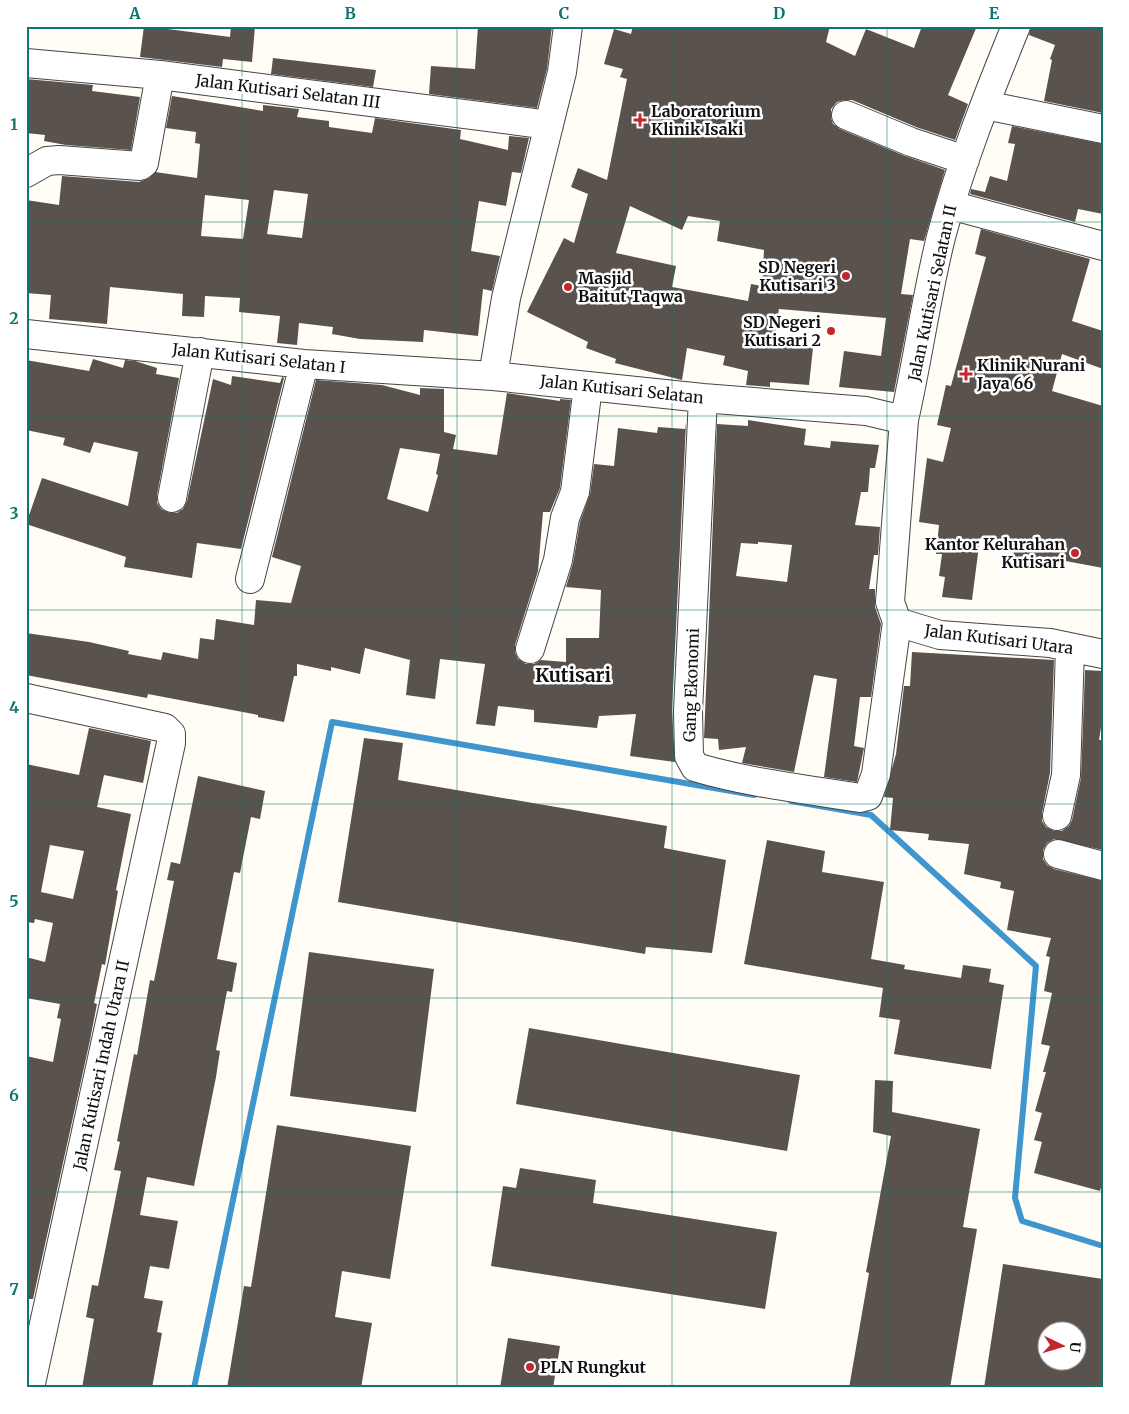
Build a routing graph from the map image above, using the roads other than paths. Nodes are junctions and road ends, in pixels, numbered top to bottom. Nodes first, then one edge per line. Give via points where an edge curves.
1 (568, 26) edge
2 (1016, 26) edge
3 (26, 63) edge
4 (160, 75) junction
5 (985, 105) junction
6 (846, 115) dead end
7 (549, 125) junction
8 (1103, 129) edge
9 (965, 160) junction
10 (26, 174) edge
11 (950, 205) junction
12 (1103, 246) edge
13 (26, 334) edge
14 (200, 352) junction
15 (304, 364) junction
16 (493, 376) junction
17 (588, 386) junction
18 (703, 398) junction
19 (904, 420) junction
20 (172, 498) dead end
21 (250, 579) dead end
22 (897, 622) junction
23 (1070, 648) junction
24 (530, 649) dead end
25 (1103, 654) edge
26 (26, 698) edge
27 (1057, 816) dead end
28 (1058, 854) dead end
29 (1103, 866) edge
30 (30, 1388) edge

1 - 7 street via 562,72
2 - 5 street, Jalan Kutisari Selatan II
3 - 4 street, Jalan Kutisari Selatan III
4 - 7 street, Jalan Kutisari Selatan III
4 - 10 street via 144,163 140,166 60,160 47,161
5 - 8 street
5 - 9 street, Jalan Kutisari Selatan II
6 - 9 street
7 - 16 street via 506,298
9 - 11 street, Jalan Kutisari Selatan II
11 - 12 street
11 - 19 street, Jalan Kutisari Selatan II
13 - 14 street, Jalan Kutisari Selatan I
14 - 15 street, Jalan Kutisari Selatan I
14 - 20 street
15 - 16 street, Jalan Kutisari Selatan I
15 - 21 street
16 - 17 street, Jalan Kutisari Selatan
17 - 18 street, Jalan Kutisari Selatan
17 - 24 street via 575,492
18 - 19 street, Jalan Kutisari Selatan via 866,411
18 - 22 street, Gang Ekonomi via 688,711 689,756 695,767 731,778 784,787 860,798 868,796 876,774
19 - 22 street via 890,602
22 - 23 street, Jalan Kutisari Utara via 940,635 1050,643
23 - 25 street, Jalan Kutisari Utara
23 - 27 street via 1066,775
26 - 30 street, Jalan Kutisari Indah Utara II via 165,728 171,734
28 - 29 street

